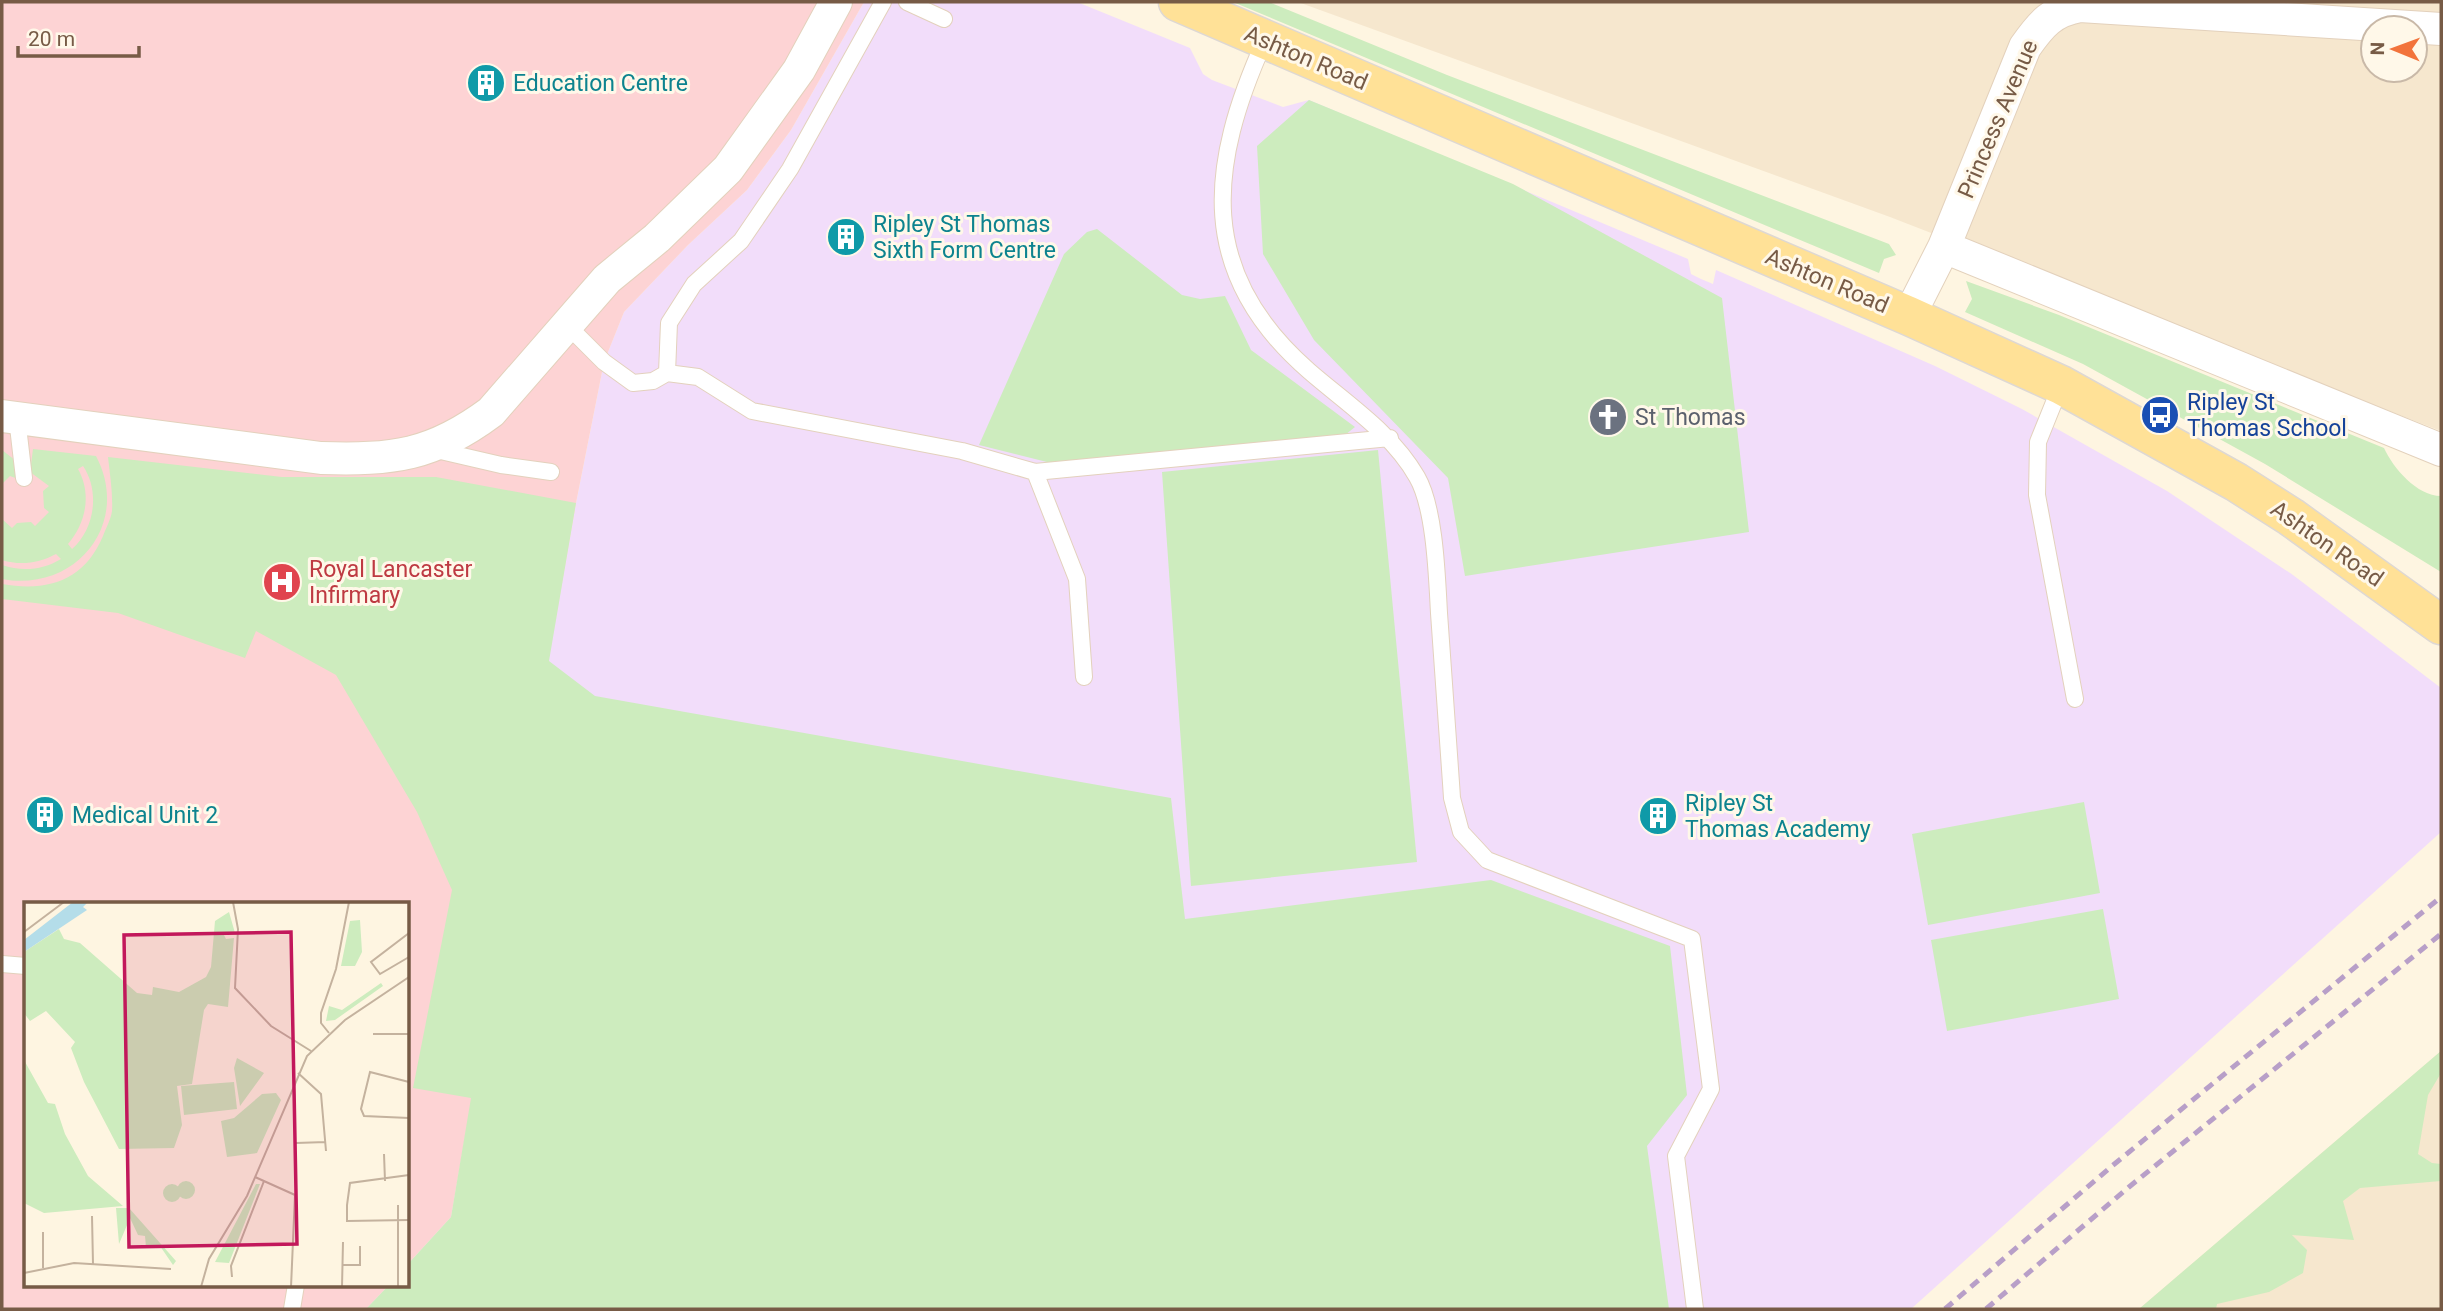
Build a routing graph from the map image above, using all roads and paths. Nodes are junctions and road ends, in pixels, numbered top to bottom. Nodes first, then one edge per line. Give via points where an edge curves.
1 (836, 2) edge
2 (883, 2) edge
3 (907, 2) edge
4 (1178, 2) edge
5 (2109, 5) edge
6 (944, 19) dead end
7 (2441, 29) edge
8 (1265, 40) junction
9 (1944, 247) junction
10 (1909, 316) junction
11 (566, 324) junction
12 (667, 373) junction
13 (2061, 385) junction
14 (9, 417) edge
15 (1390, 438) junction
16 (430, 448) junction
17 (2441, 450) edge
18 (551, 472) dead end
19 (1035, 472) junction
20 (24, 478) dead end
21 (2441, 625) edge
22 (1083, 677) dead end
23 (2076, 699) dead end
24 (2, 964) edge
25 (24, 966) edge
26 (296, 1286) edge
27 (292, 1309) edge
28 (1695, 1309) edge

1 - 11 street via 799,71 727,169 657,238 607,279
2 - 12 lane via 790,169 741,241 694,284 669,323
3 - 6 lane
4 - 8 main road, Ashton Road
5 - 7 street, Princess Avenue
5 - 9 street, Princess Avenue via 2059,10 2040,24 2025,47
8 - 10 main road, Ashton Road
8 - 15 lane via 1242,93 1225,160 1222,200 1232,267 1247,302 1279,345
9 - 10 street, Princess Avenue
9 - 17 street
10 - 13 main road, Ashton Road
11 - 12 lane via 633,383 653,382
11 - 16 street via 491,412
12 - 19 lane via 698,377 752,411 962,451
13 - 21 main road, Ashton Road via 2236,482
13 - 23 lane via 2038,442 2037,495
14 - 16 street via 321,458 361,459
14 - 20 lane
15 - 19 lane
15 - 28 lane via 1419,480 1434,540 1452,798 1461,832 1487,860 1692,939 1711,1089 1676,1156
16 - 18 lane
19 - 22 lane via 1077,579
24 - 25 lane
26 - 27 lane

